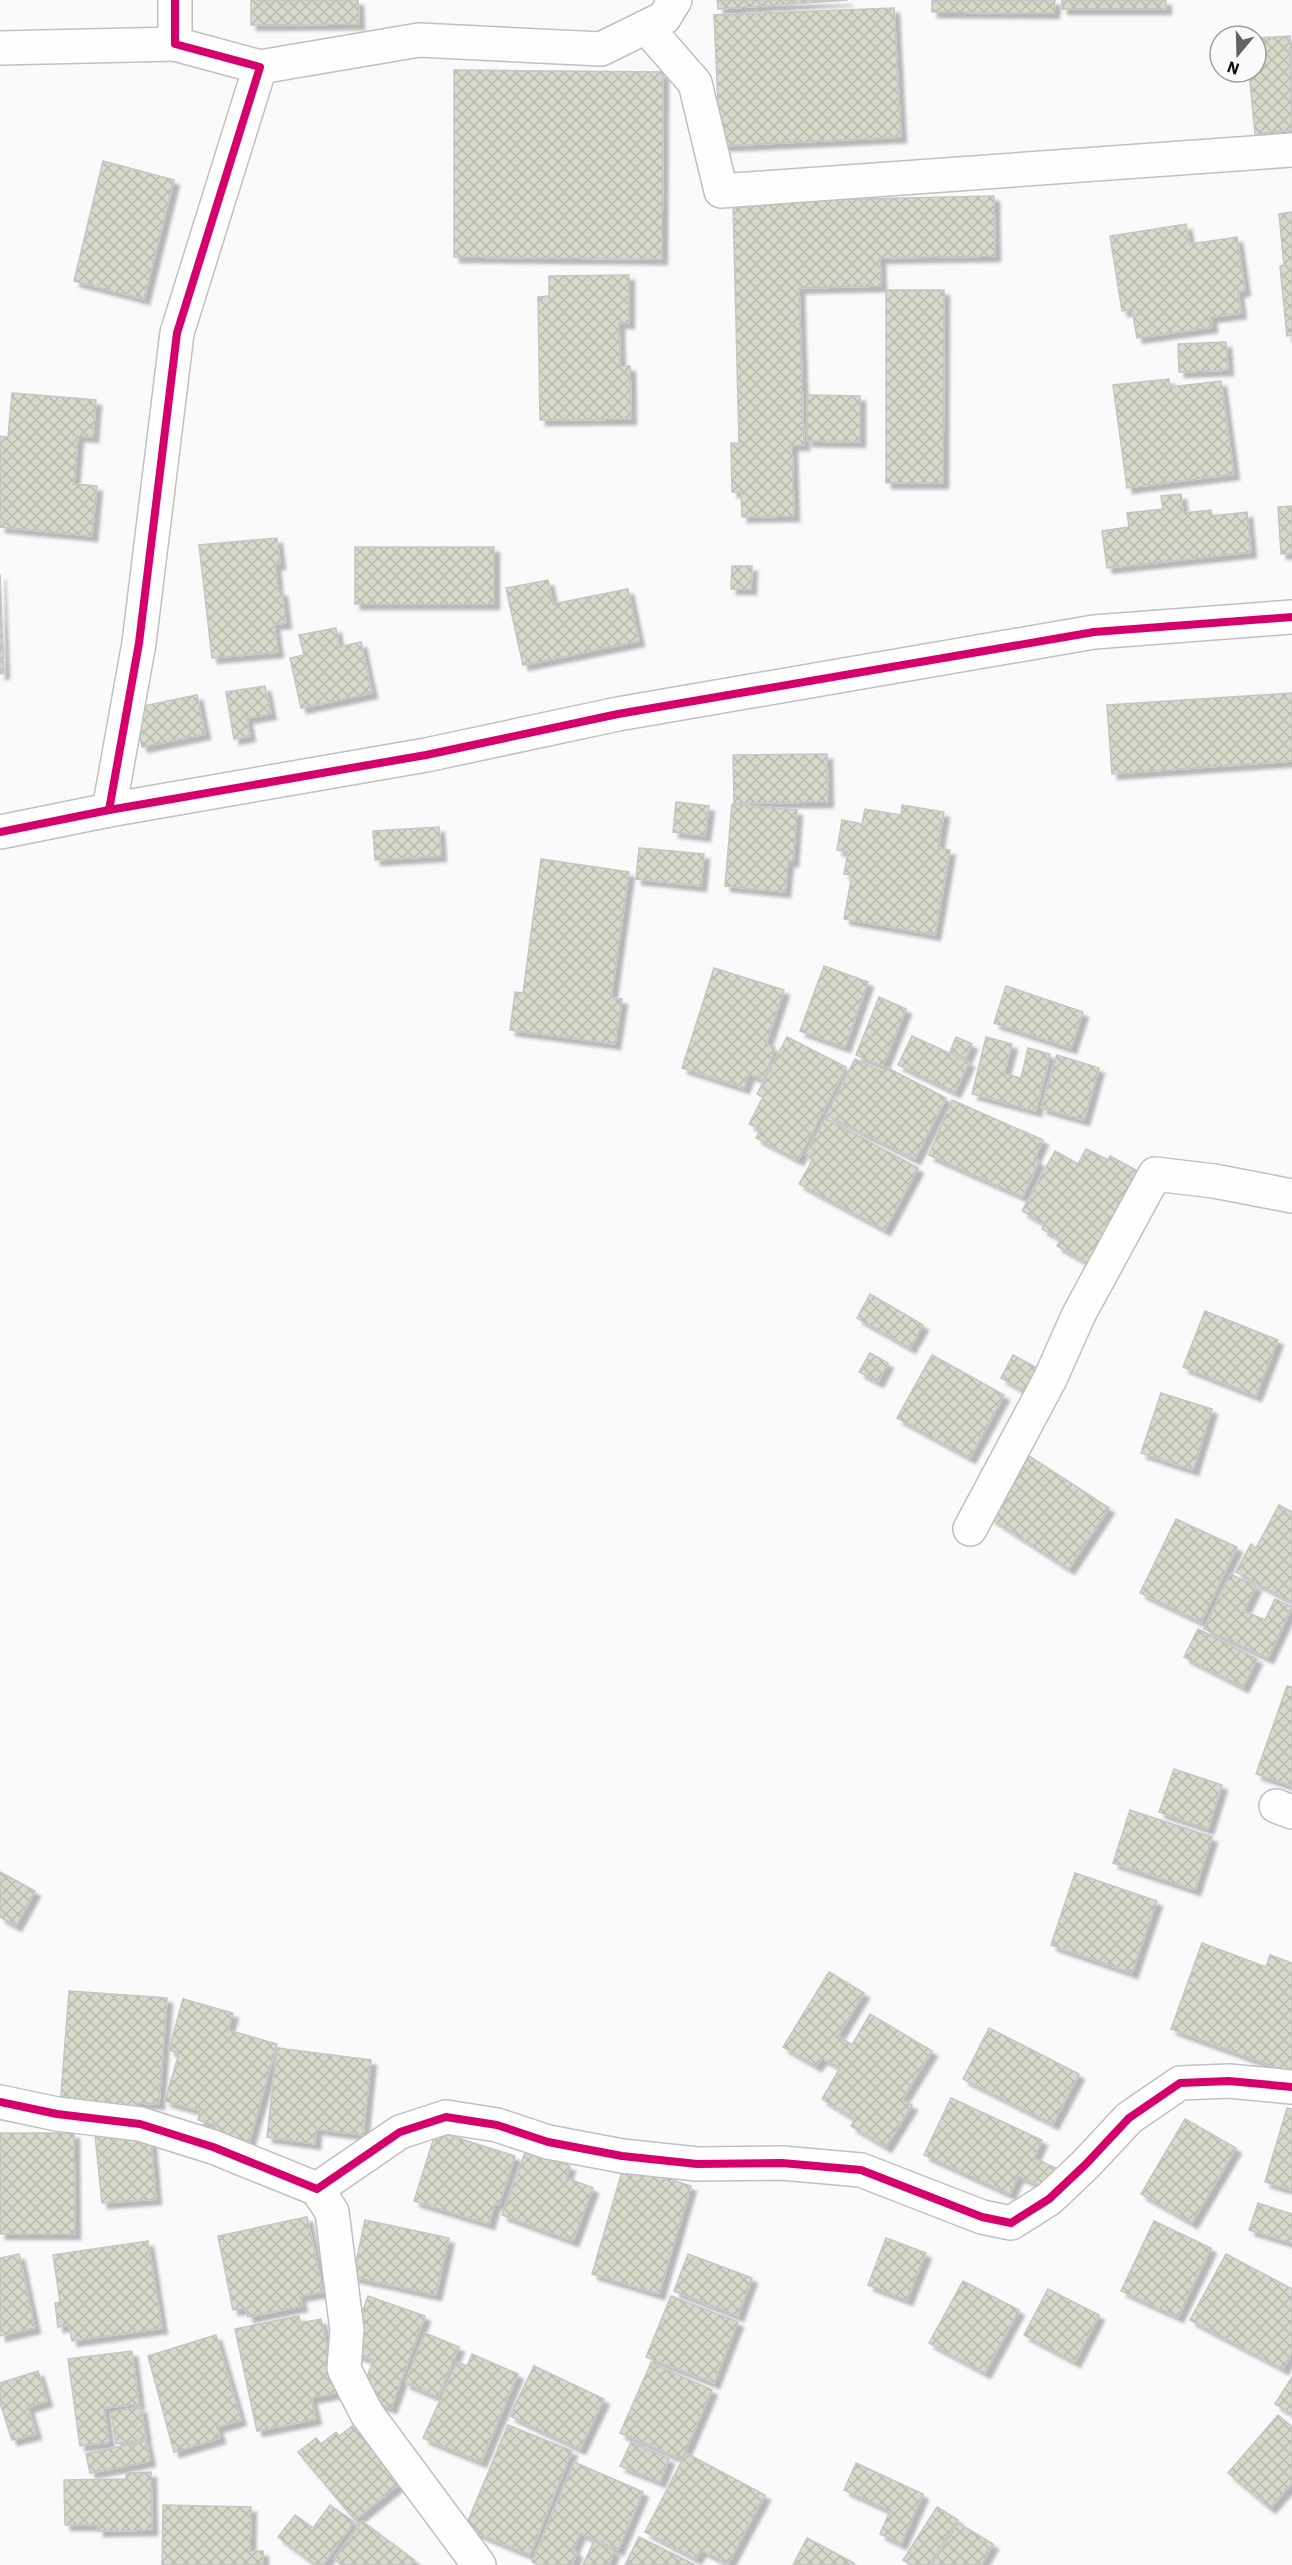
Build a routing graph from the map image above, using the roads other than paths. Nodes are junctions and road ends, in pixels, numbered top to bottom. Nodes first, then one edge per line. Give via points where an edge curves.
1 (175, 0) edge
2 (675, 0) edge
3 (646, 27) junction
4 (175, 44) junction
5 (0, 48) edge
6 (260, 67) junction
7 (1292, 150) edge
8 (1292, 617) edge
9 (109, 810) junction
10 (0, 832) edge
11 (1292, 1196) edge
12 (970, 1529) dead end
13 (1292, 2087) edge
14 (0, 2102) edge
15 (317, 2189) junction
16 (479, 2565) edge

1 - 4 street
2 - 3 street via 664,18
3 - 6 street via 601,49 419,40
3 - 7 street via 695,83 721,190
4 - 5 street
4 - 6 street
6 - 9 street via 177,333 139,643
8 - 9 street via 1094,632 618,714 426,755
9 - 10 street
11 - 12 street via 1155,1174
13 - 15 street via 1229,2081 1180,2083 1129,2118 1049,2199 1011,2223 982,2217 861,2170 782,2163 696,2164 622,2156 548,2142 497,2125 446,2117 400,2132
14 - 15 street via 57,2114 140,2124 213,2147
15 - 16 street via 332,2212 347,2330 346,2373 367,2414

